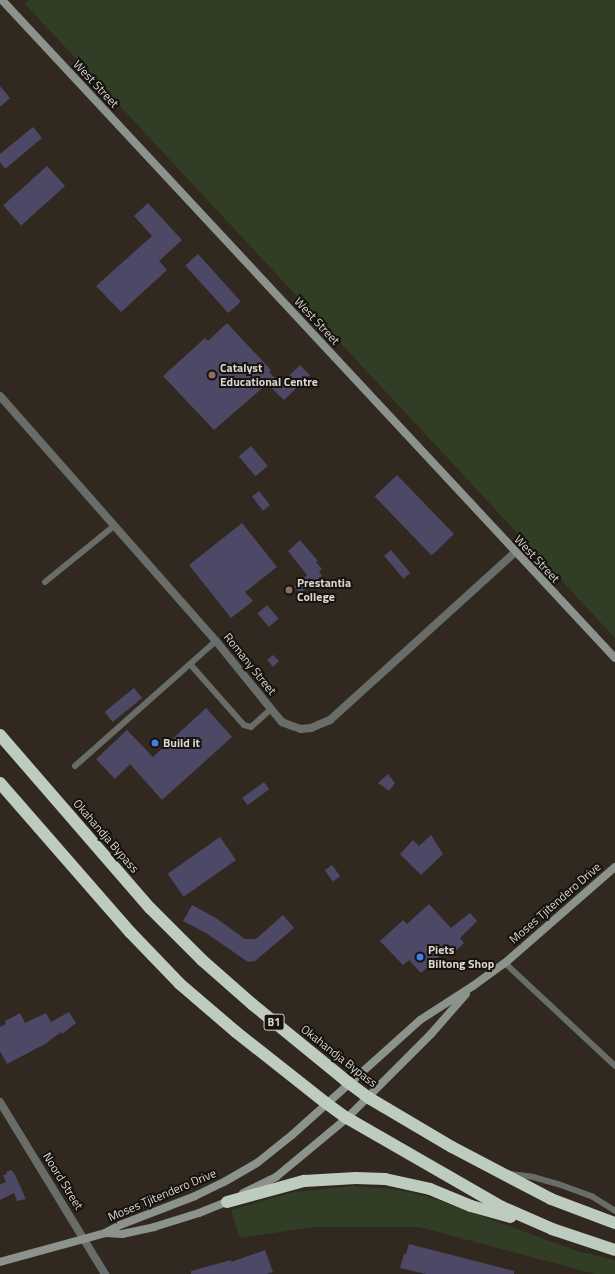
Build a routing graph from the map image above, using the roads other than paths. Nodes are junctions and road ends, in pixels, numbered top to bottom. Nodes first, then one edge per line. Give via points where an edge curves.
1 (4, 1) edge
2 (0, 396) edge
3 (114, 526) junction
4 (515, 552) junction
5 (46, 582) dead end
6 (216, 641) junction
7 (615, 658) edge
8 (190, 664) junction
9 (271, 709) junction
10 (0, 735) edge
11 (76, 766) dead end
12 (0, 784) edge
13 (615, 867) edge
14 (505, 963) junction
15 (472, 986) junction
16 (615, 1066) edge
17 (349, 1083) junction
18 (369, 1098) junction
19 (0, 1102) edge
20 (326, 1103) junction
21 (347, 1118) junction
22 (505, 1174) junction
23 (227, 1202) junction
24 (615, 1211) edge
25 (615, 1223) edge
26 (552, 1229) junction
27 (105, 1233) junction
28 (85, 1240) junction
29 (615, 1250) edge
30 (0, 1262) edge
31 (105, 1274) edge

1 - 4 street, West Street
2 - 3 street, Romany Street
3 - 5 lane
3 - 6 street, Romany Street
4 - 7 street, West Street
4 - 9 street, Romany Street via 330,720 311,728 301,729 282,722
6 - 8 lane
6 - 9 street, Romany Street
8 - 9 lane via 244,725 251,727
8 - 11 lane
10 - 17 highway, Okahandja Bypass / B1 via 150,908 202,960
12 - 20 highway, B1 via 130,932 180,984
13 - 14 street, Moses Tjitendero Drive
14 - 15 street, Moses Tjitendero Drive
14 - 16 lane
15 - 17 street, Moses Tjitendero Drive via 420,1020
15 - 18 street, Moses Tjitendero Drive via 431,1034
17 - 18 highway, Okahandja Bypass / B1
17 - 20 street, Moses Tjitendero Drive
18 - 21 street, Moses Tjitendero Drive
18 - 22 highway, Okahandja Bypass / B1 via 452,1147
19 - 28 street, Noord Street
20 - 21 highway, B1
20 - 27 street, Moses Tjitendero Drive via 257,1163 195,1196
21 - 23 street, Moses Tjitendero Drive via 276,1177
21 - 26 highway, B1 via 502,1207
22 - 24 lane via 533,1177 558,1184 593,1197
22 - 25 highway, Okahandja Bypass / B1 via 551,1199
23 - 26 highway via 304,1181 342,1178 385,1179 430,1189 471,1206
23 - 27 street, Moses Tjitendero Drive via 138,1231
26 - 29 highway, B1
27 - 28 street, Moses Tjitendero Drive
28 - 30 street, Moses Tjitendero Drive
28 - 31 street, Noord Street

